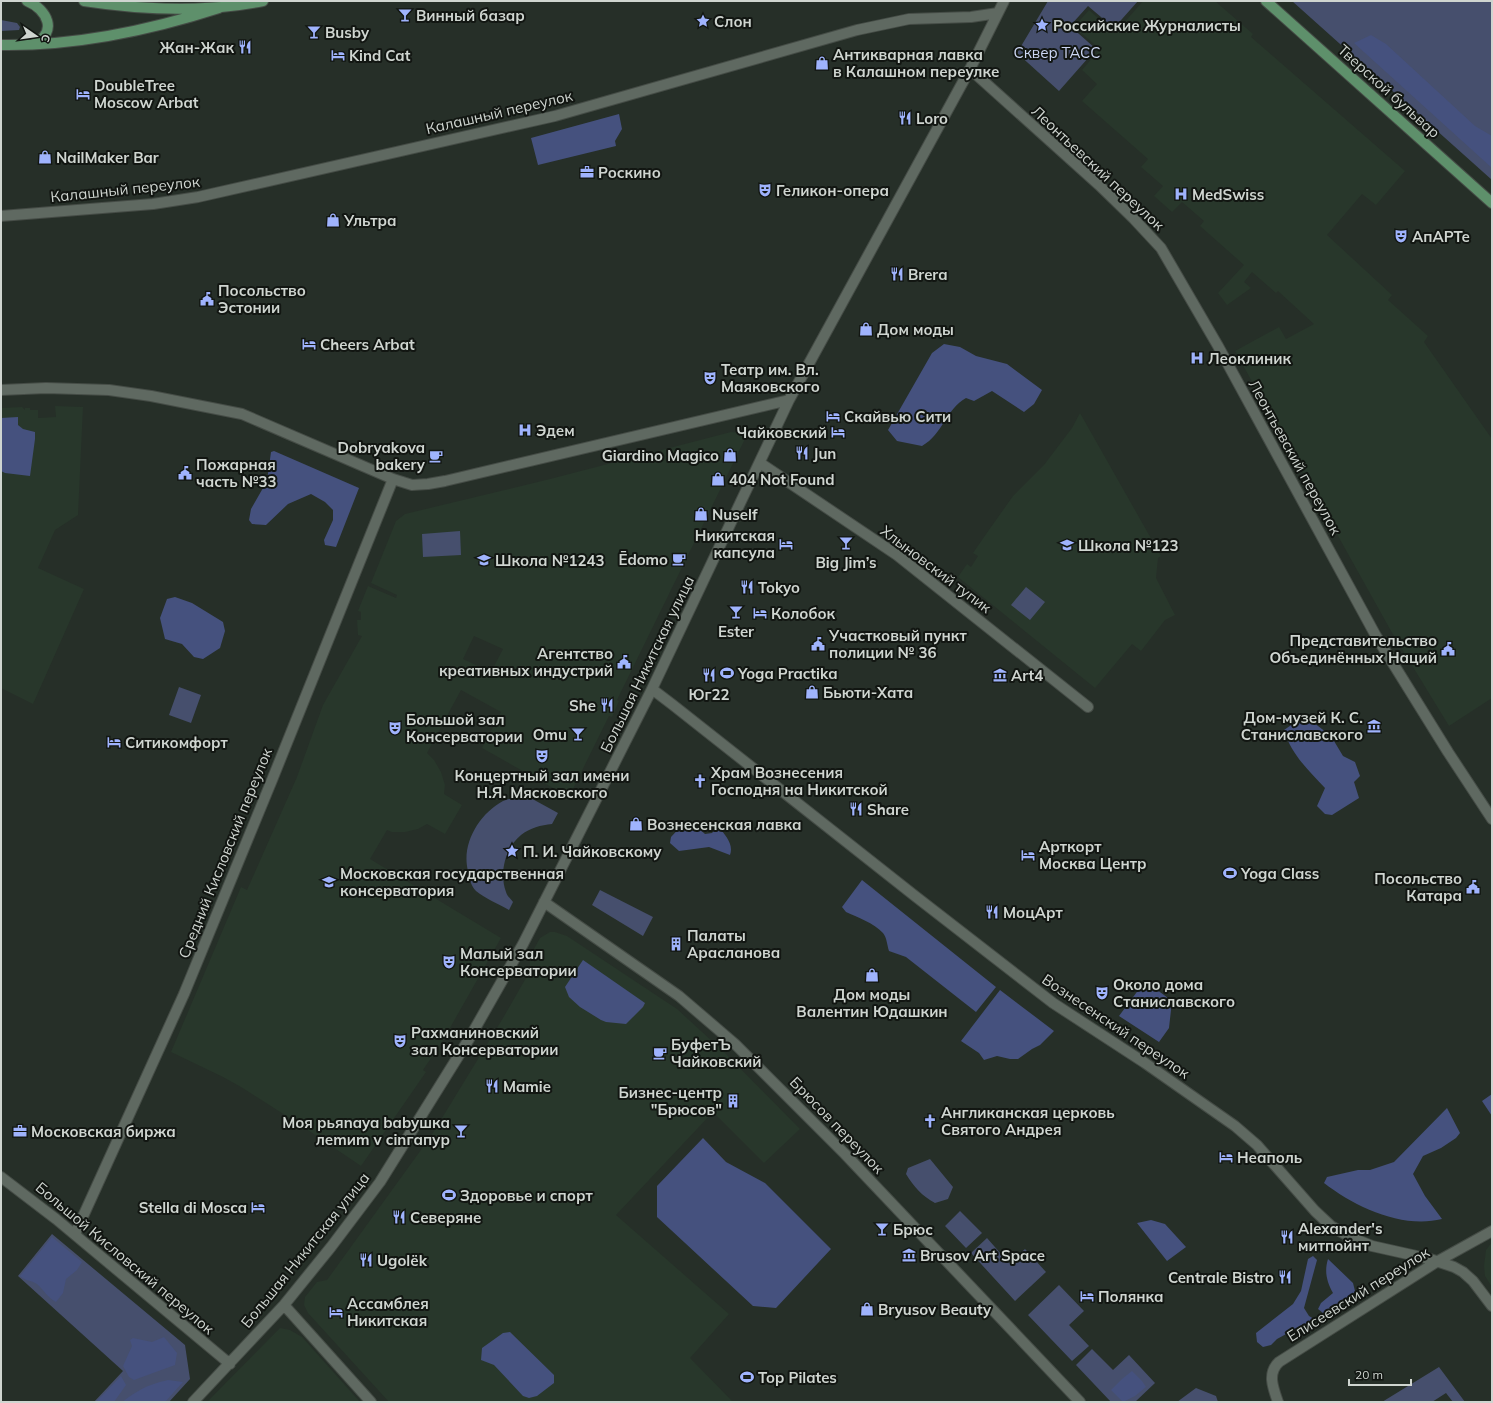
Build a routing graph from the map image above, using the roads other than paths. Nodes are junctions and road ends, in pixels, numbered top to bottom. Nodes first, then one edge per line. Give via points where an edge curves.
1 (27, 1) edge
2 (84, 1) edge
3 (263, 1) edge
4 (1004, 1) edge
5 (1266, 1) edge
6 (219, 8) junction
7 (998, 13) junction
8 (1, 45) edge
9 (27, 46) junction
10 (970, 69) junction
11 (1492, 203) edge
12 (1, 216) edge
13 (1, 390) edge
14 (789, 400) junction
15 (760, 463) junction
16 (393, 480) junction
17 (652, 690) junction
18 (1088, 707) dead end
19 (1492, 819) edge
20 (544, 902) junction
21 (1, 1177) edge
22 (1492, 1230) edge
23 (75, 1234) junction
24 (1438, 1261) junction
25 (284, 1305) junction
26 (1492, 1306) edge
27 (230, 1364) junction
28 (193, 1402) edge
29 (371, 1402) edge
30 (1080, 1402) edge
31 (1278, 1402) edge

1 - 9 main road via 42,10 48,23 48,31 42,38
2 - 6 main road via 118,6
3 - 6 main road
4 - 7 street, Большая Никитская улица
5 - 11 main road, Тверской бульвар
6 - 9 main road via 176,22 127,32
7 - 10 street, Большая Никитская улица
7 - 12 street, Калашный переулок via 971,17 909,19 857,30 555,116 198,197 153,204
8 - 9 main road
10 - 14 street, Большая Никитская улица
10 - 19 street, Леонтьевский переулок via 1099,185 1160,248 1215,341 1376,636
13 - 16 street via 109,390 242,414
14 - 15 street, Большая Никитская улица
14 - 16 street via 444,481 412,485
15 - 17 street, Большая Никитская улица
15 - 18 street, Хлыновский тупик via 897,555
16 - 23 street, Средний Кисловский переулок via 184,994
17 - 20 street, Большая Никитская улица
17 - 24 street, Вознесенский переулок via 1053,1003 1235,1126 1257,1144 1331,1226 1372,1246
20 - 25 street, Большая Никитская улица via 469,1039 380,1182
20 - 30 street, Брюсов переулок via 679,996 735,1044 851,1160
21 - 23 street, Большой Кисловский переулок
22 - 24 street, Елисеевский переулок
23 - 27 street, Большой Кисловский переулок
24 - 26 street, Вознесенский переулок via 1454,1267 1473,1280
24 - 31 street, Елисеевский переулок via 1279,1362 1272,1374
25 - 27 street, Большая Никитская улица
25 - 29 street
27 - 28 street, Большая Никитская улица

